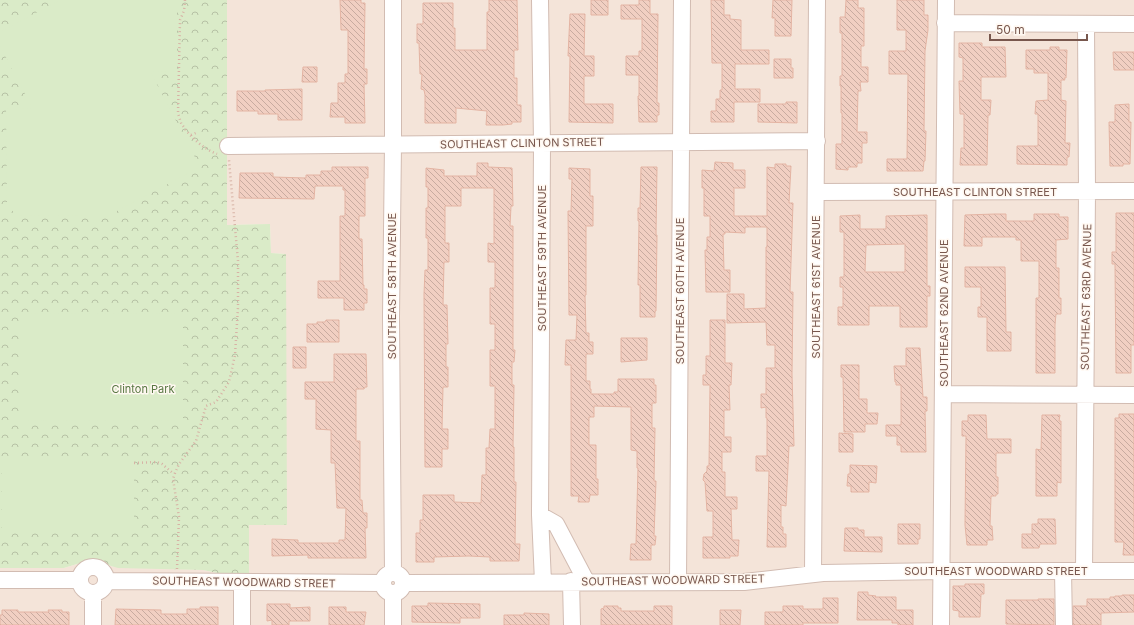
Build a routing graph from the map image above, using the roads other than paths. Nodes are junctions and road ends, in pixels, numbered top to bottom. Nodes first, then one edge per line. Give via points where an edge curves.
1 (393, 0) edge
2 (540, 0) edge
3 (682, 0) edge
4 (817, 0) edge
5 (946, 0) edge
6 (945, 23) junction
7 (1086, 24) junction
8 (1134, 24) edge
9 (817, 141) junction
10 (681, 142) junction
11 (393, 144) junction
12 (542, 144) junction
13 (226, 153) road end
14 (1087, 191) junction
15 (1134, 191) edge
16 (816, 192) junction
17 (944, 192) junction
18 (943, 394) junction
19 (1085, 395) junction
20 (1134, 395) edge
21 (540, 515) junction
22 (942, 571) junction
23 (1063, 571) junction
24 (1084, 571) junction
25 (1134, 571) edge
26 (814, 574) junction
27 (0, 580) edge
28 (80, 580) junction
29 (106, 581) junction
30 (578, 581) junction
31 (242, 582) junction
32 (544, 582) junction
33 (678, 582) junction
34 (393, 583) junction
35 (93, 593) junction
36 (93, 625) edge
37 (242, 625) edge
38 (393, 625) edge
39 (572, 625) edge
40 (941, 625) edge
41 (1064, 625) edge

1 - 11 street, SOUTHEAST 58TH AVENUE
2 - 12 street, SOUTHEAST 59TH AVENUE
3 - 10 street, SOUTHEAST 60TH AVENUE
4 - 9 street, SOUTHEAST 61ST AVENUE
5 - 6 street, SOUTHEAST 62ND AVENUE
6 - 7 street
6 - 17 street, SOUTHEAST 62ND AVENUE
7 - 8 street
7 - 14 street, SOUTHEAST 63RD AVENUE
9 - 10 street, SOUTHEAST CLINTON STREET
9 - 16 street, SOUTHEAST 61ST AVENUE
10 - 12 street, SOUTHEAST CLINTON STREET
10 - 33 street, SOUTHEAST 60TH AVENUE
11 - 12 street, SOUTHEAST CLINTON STREET
11 - 13 street, SOUTHEAST CLINTON STREET
11 - 34 street, SOUTHEAST 58TH AVENUE
12 - 21 street, SOUTHEAST 59TH AVENUE
14 - 15 street, SOUTHEAST CLINTON STREET
14 - 17 street, SOUTHEAST CLINTON STREET
14 - 19 street, SOUTHEAST 63RD AVENUE
16 - 17 street, SOUTHEAST CLINTON STREET
16 - 26 street, SOUTHEAST 61ST AVENUE
17 - 18 street, SOUTHEAST 62ND AVENUE
18 - 19 street
18 - 22 street, SOUTHEAST 62ND AVENUE
19 - 20 street
19 - 24 street, SOUTHEAST 63RD AVENUE
21 - 30 street via 556,524
21 - 32 street, SOUTHEAST 59TH AVENUE
22 - 23 street, SOUTHEAST WOODWARD STREET
22 - 26 street, SOUTHEAST WOODWARD STREET
22 - 40 street, SOUTHEAST 62ND AVENUE
23 - 24 street, SOUTHEAST WOODWARD STREET
23 - 41 street
24 - 25 street, SOUTHEAST WOODWARD STREET
26 - 33 street, SOUTHEAST WOODWARD STREET via 744,582
27 - 28 street
28 - 29 street via 83,571 95,567 104,571
28 - 35 street via 84,589
29 - 31 street, SOUTHEAST WOODWARD STREET
29 - 35 street via 103,588
30 - 32 street, SOUTHEAST WOODWARD STREET
30 - 33 street, SOUTHEAST WOODWARD STREET
30 - 39 street
31 - 34 street, SOUTHEAST WOODWARD STREET
31 - 37 street
32 - 34 street, SOUTHEAST WOODWARD STREET
34 - 38 street, SOUTHEAST 58TH AVENUE
35 - 36 street

